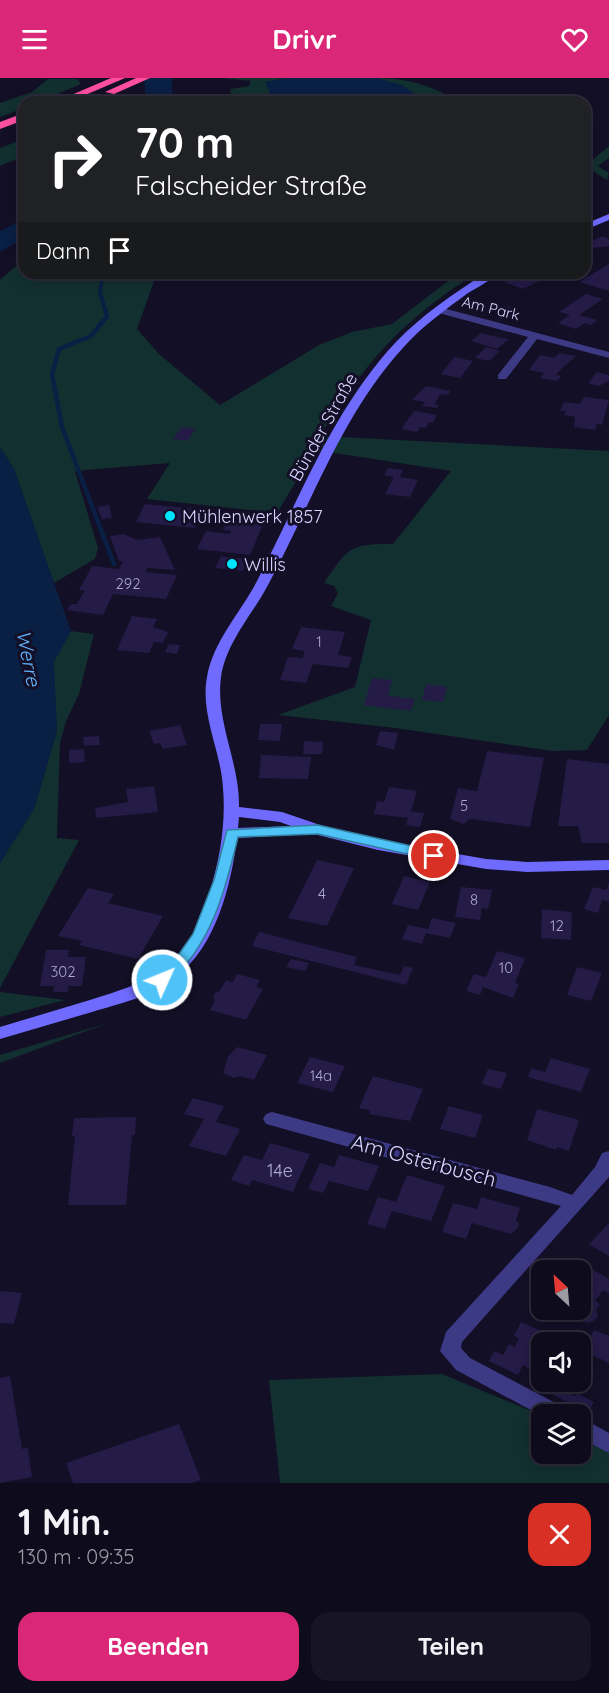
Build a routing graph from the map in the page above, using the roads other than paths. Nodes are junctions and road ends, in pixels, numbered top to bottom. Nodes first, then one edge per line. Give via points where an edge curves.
1 (120, 78) edge
2 (145, 78) edge
3 (87, 96) edge
4 (91, 96) edge
5 (18, 118) edge
6 (0, 126) edge
7 (18, 128) edge
8 (0, 135) edge
9 (609, 217) edge
10 (591, 224) edge
11 (484, 279) edge
12 (439, 310) junction
13 (535, 335) junction
14 (609, 355) edge
15 (502, 377) dead end
16 (232, 811) junction
17 (318, 830) junction
18 (232, 833) junction
19 (609, 865) edge
20 (0, 1033) edge
21 (272, 1119) dead end
22 (609, 1158) edge
23 (575, 1204) junction
24 (539, 1404) edge
25 (591, 1433) edge
26 (609, 1444) edge

1 - 3 highway
2 - 4 highway
5 - 6 highway
7 - 8 highway
9 - 10 main road
11 - 12 main road, Bünder Straße
12 - 13 street, Am Park
12 - 16 main road, Bünder Straße via 389,357 361,394 220,658 214,674 214,714 230,779
13 - 14 street, Am Park
13 - 15 street, Am Park
16 - 17 main road via 282,816
16 - 18 main road, Bünder Straße
17 - 18 main road
17 - 19 main road via 486,864
18 - 20 main road, Bünder Straße via 221,880 200,935 171,972 141,991
21 - 23 street, Am Osterbusch
22 - 23 street
23 - 24 street via 453,1338 450,1351 463,1364
25 - 26 street

